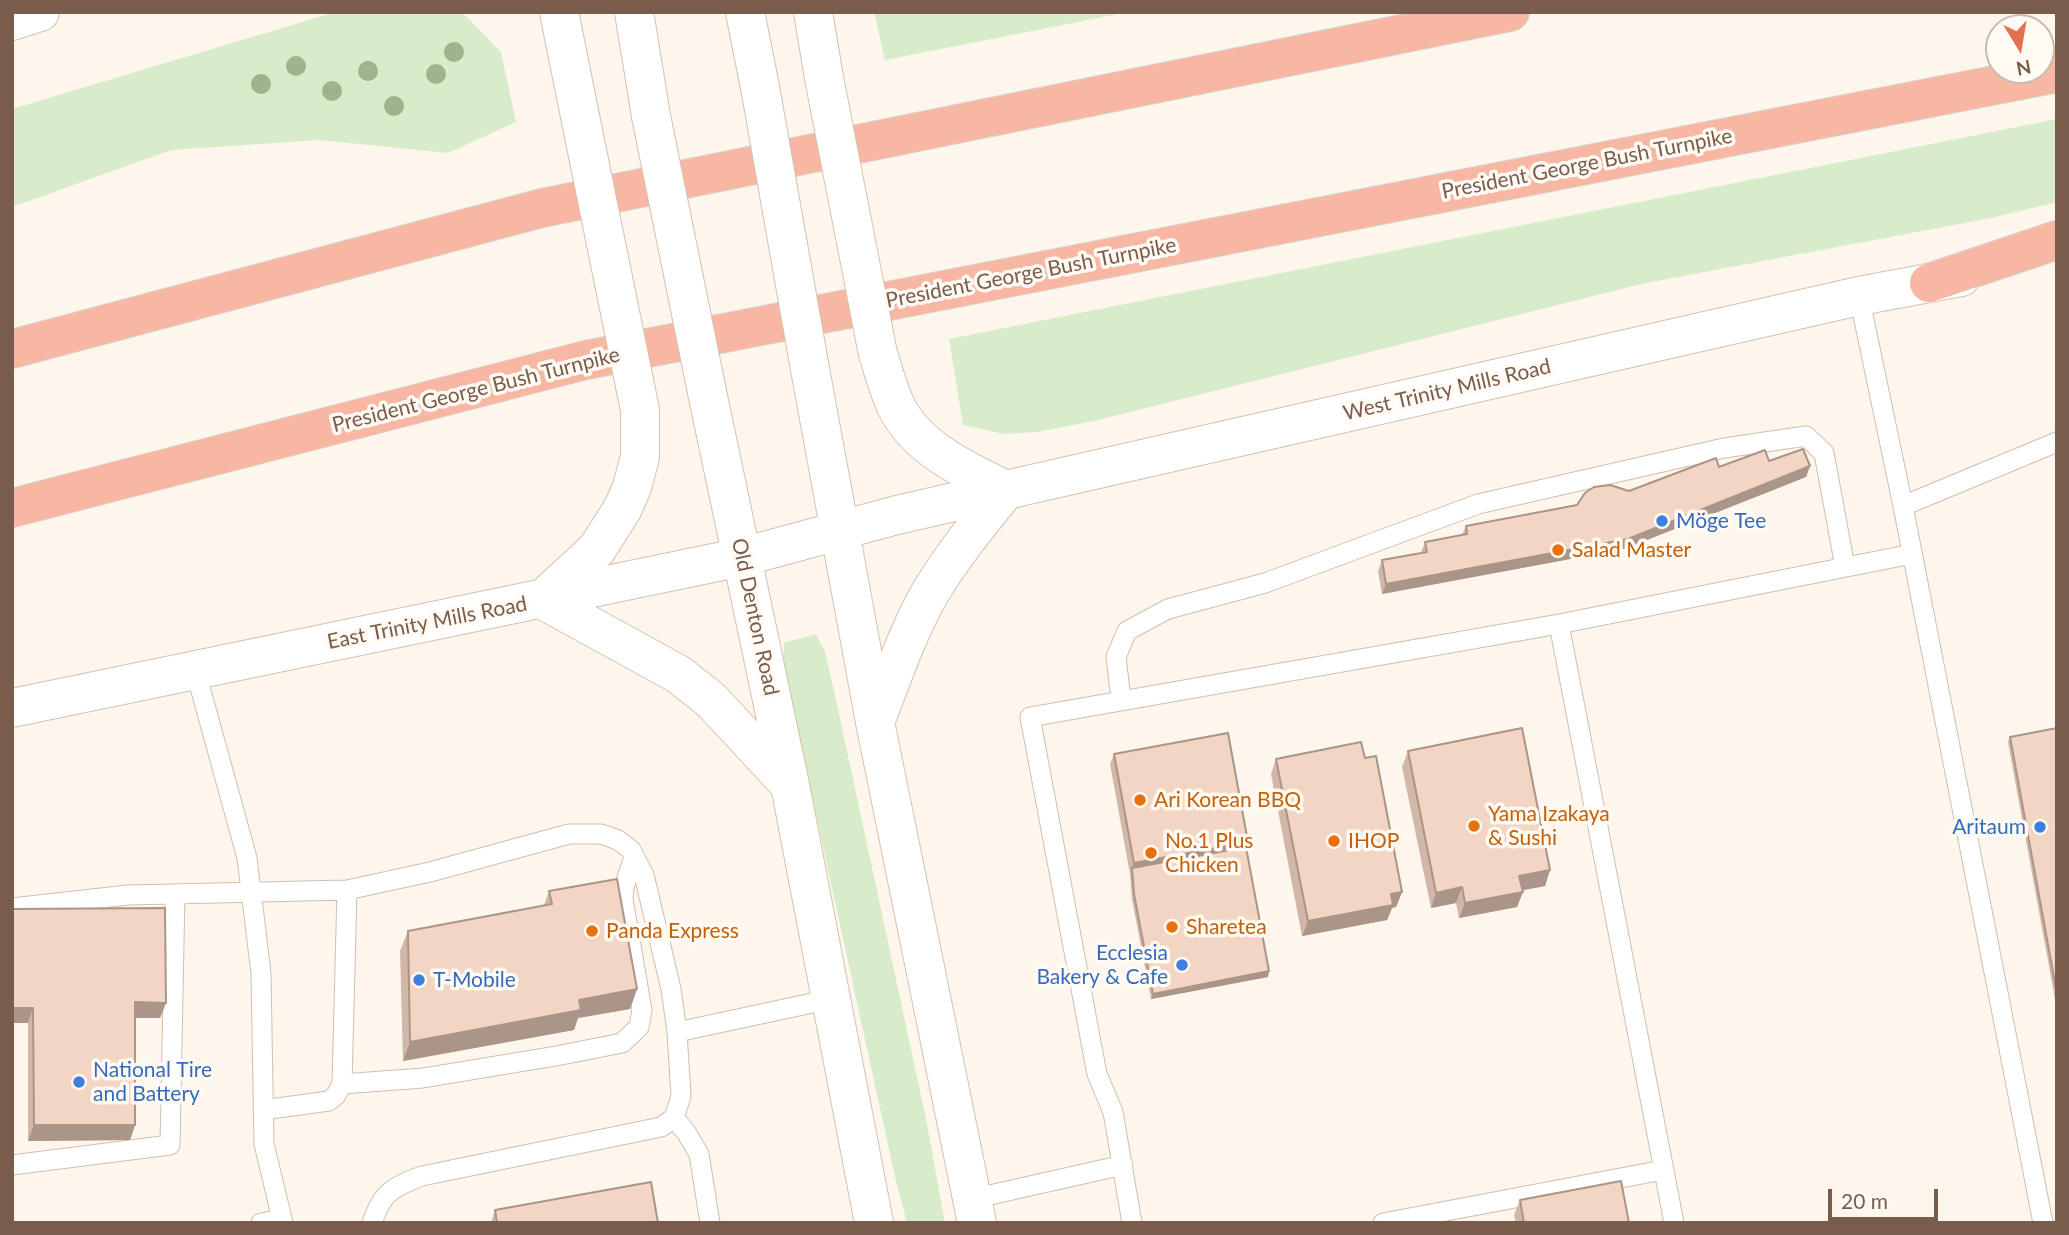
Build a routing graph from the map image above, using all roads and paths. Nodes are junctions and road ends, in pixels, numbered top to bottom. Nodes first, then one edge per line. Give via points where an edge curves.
1 (40, 12) edge
2 (559, 12) edge
3 (634, 12) edge
4 (745, 12) edge
5 (813, 12) edge
6 (1510, 12) edge
7 (12, 21) edge
8 (2057, 73) edge
9 (2057, 240) edge
10 (2057, 259) edge
11 (1929, 283) junction
12 (1859, 296) junction
13 (12, 349) edge
14 (2057, 442) edge
15 (1006, 490) junction
16 (1903, 506) junction
17 (12, 508) edge
18 (839, 530) junction
19 (1912, 554) junction
20 (742, 557) junction
21 (1845, 567) junction
22 (543, 600) junction
23 (1559, 624) junction
24 (195, 668) junction
25 (1121, 699) junction
26 (12, 708) edge
27 (875, 722) junction
28 (790, 785) junction
29 (634, 857) junction
30 (347, 890) junction
31 (251, 891) junction
32 (175, 894) junction
33 (12, 908) edge
34 (831, 999) junction
35 (677, 1032) junction
36 (342, 1084) junction
37 (263, 1110) junction
38 (674, 1118) junction
39 (12, 1165) edge
40 (1123, 1165) junction
41 (1663, 1170) junction
42 (974, 1211) edge
43 (283, 1221) edge
44 (261, 1223) edge
45 (372, 1223) edge
46 (710, 1223) edge
47 (874, 1223) edge
48 (1132, 1223) edge
49 (1383, 1223) edge
50 (1674, 1223) edge
51 (2043, 1223) edge

1 - 7 main road
2 - 22 main road, bridge via 640,410 640,457 632,487 597,549
3 - 20 main road, Old Denton Road, bridge via 651,116
4 - 18 main road, bridge
5 - 15 main road, bridge via 878,354 898,410 930,446
6 - 13 highway via 542,208
8 - 17 highway, President George Bush Turnpike via 586,360
9 - 11 highway
10 - 11 main road, West Trinity Mills Road
11 - 12 main road, West Trinity Mills Road
12 - 15 main road, West Trinity Mills Road
12 - 16 lane
14 - 16 lane
15 - 18 main road, West Trinity Mills Road
15 - 27 main road via 958,549 929,595
16 - 19 lane
18 - 20 main road, East Trinity Mills Road
18 - 27 main road
19 - 21 lane
19 - 51 lane
20 - 22 main road, East Trinity Mills Road
20 - 28 main road, Old Denton Road
21 - 23 lane
21 - 25 lane via 1824,453 1806,436 1724,448 1478,504 1265,583 1168,609 1128,631 1116,657
22 - 24 main road, East Trinity Mills Road
22 - 28 main road via 678,674 711,699
23 - 25 lane
23 - 41 lane
24 - 26 main road, East Trinity Mills Road
24 - 31 lane via 247,858
25 - 40 lane via 1030,717 1097,1074 1112,1112
27 - 42 main road
28 - 34 main road, Old Denton Road
29 - 30 lane via 618,840 601,834 569,834
29 - 35 lane via 644,876
29 - 36 lane via 623,900 642,1010 639,1027 622,1042 422,1078
30 - 31 lane
30 - 36 lane
31 - 32 lane
31 - 37 lane via 261,974
32 - 33 lane
32 - 39 lane via 170,1145
34 - 35 lane
34 - 47 main road, Old Denton Road
35 - 38 lane via 681,1096
36 - 37 lane via 329,1101
37 - 43 lane via 264,1144
38 - 45 lane via 661,1127 422,1176 393,1188 380,1202
38 - 46 lane via 699,1154
40 - 42 lane
40 - 48 lane
41 - 49 lane
41 - 50 lane
43 - 44 lane

